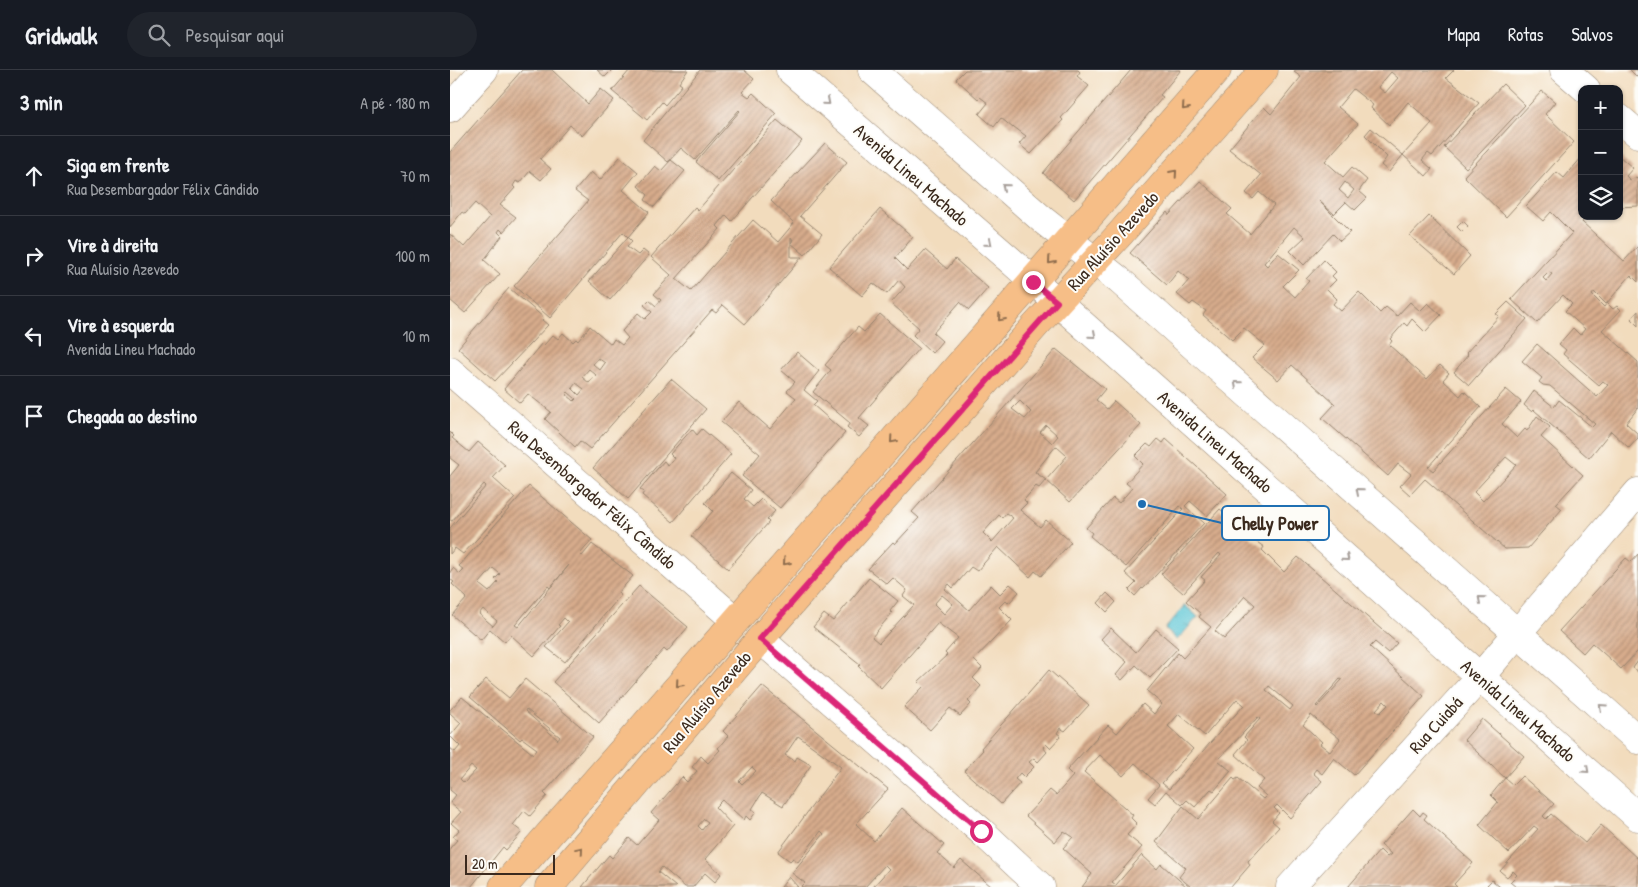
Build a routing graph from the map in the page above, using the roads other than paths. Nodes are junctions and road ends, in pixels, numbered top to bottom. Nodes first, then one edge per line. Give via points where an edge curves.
1 (484, 70) edge
2 (790, 70) edge
3 (872, 70) edge
4 (1217, 70) edge
5 (1264, 70) edge
6 (1564, 70) edge
7 (1581, 85) edge
8 (450, 108) edge
9 (1623, 121) edge
10 (1638, 134) edge
11 (1069, 241) junction
12 (1095, 261) junction
13 (1033, 282) junction
14 (1057, 302) junction
15 (450, 371) edge
16 (1638, 492) edge
17 (735, 620) junction
18 (1518, 632) junction
19 (760, 639) junction
20 (1480, 677) junction
21 (1638, 740) edge
22 (1638, 816) edge
23 (503, 887) edge
24 (549, 887) edge
25 (1041, 887) edge
26 (1290, 887) edge

1 - 8 street
2 -> 13 street, Avenida Lineu Machado
11 -> 3 street
4 -> 11 main road, Rua Aluísio Azevedo
12 -> 5 main road, Rua Aluísio Azevedo
6 - 7 street
9 - 10 street
11 - 12 street
11 -> 13 main road, Rua Aluísio Azevedo
12 - 14 main road, Rua Aluísio Azevedo
18 -> 12 street
13 - 14 street, Avenida Lineu Machado
13 -> 17 main road, Rua Aluísio Azevedo
14 - 19 main road, Rua Aluísio Azevedo
14 -> 20 street, Avenida Lineu Machado
15 - 17 street, Rua Desembargador Félix Cândido
16 - 18 street, Rua Cuiabá
17 -> 23 main road, Rua Aluísio Azevedo
18 - 20 street, Rua Cuiabá
21 -> 18 street
24 -> 19 main road, Rua Aluísio Azevedo
19 - 25 street
20 -> 22 street, Avenida Lineu Machado
20 - 26 street, Rua Cuiabá

